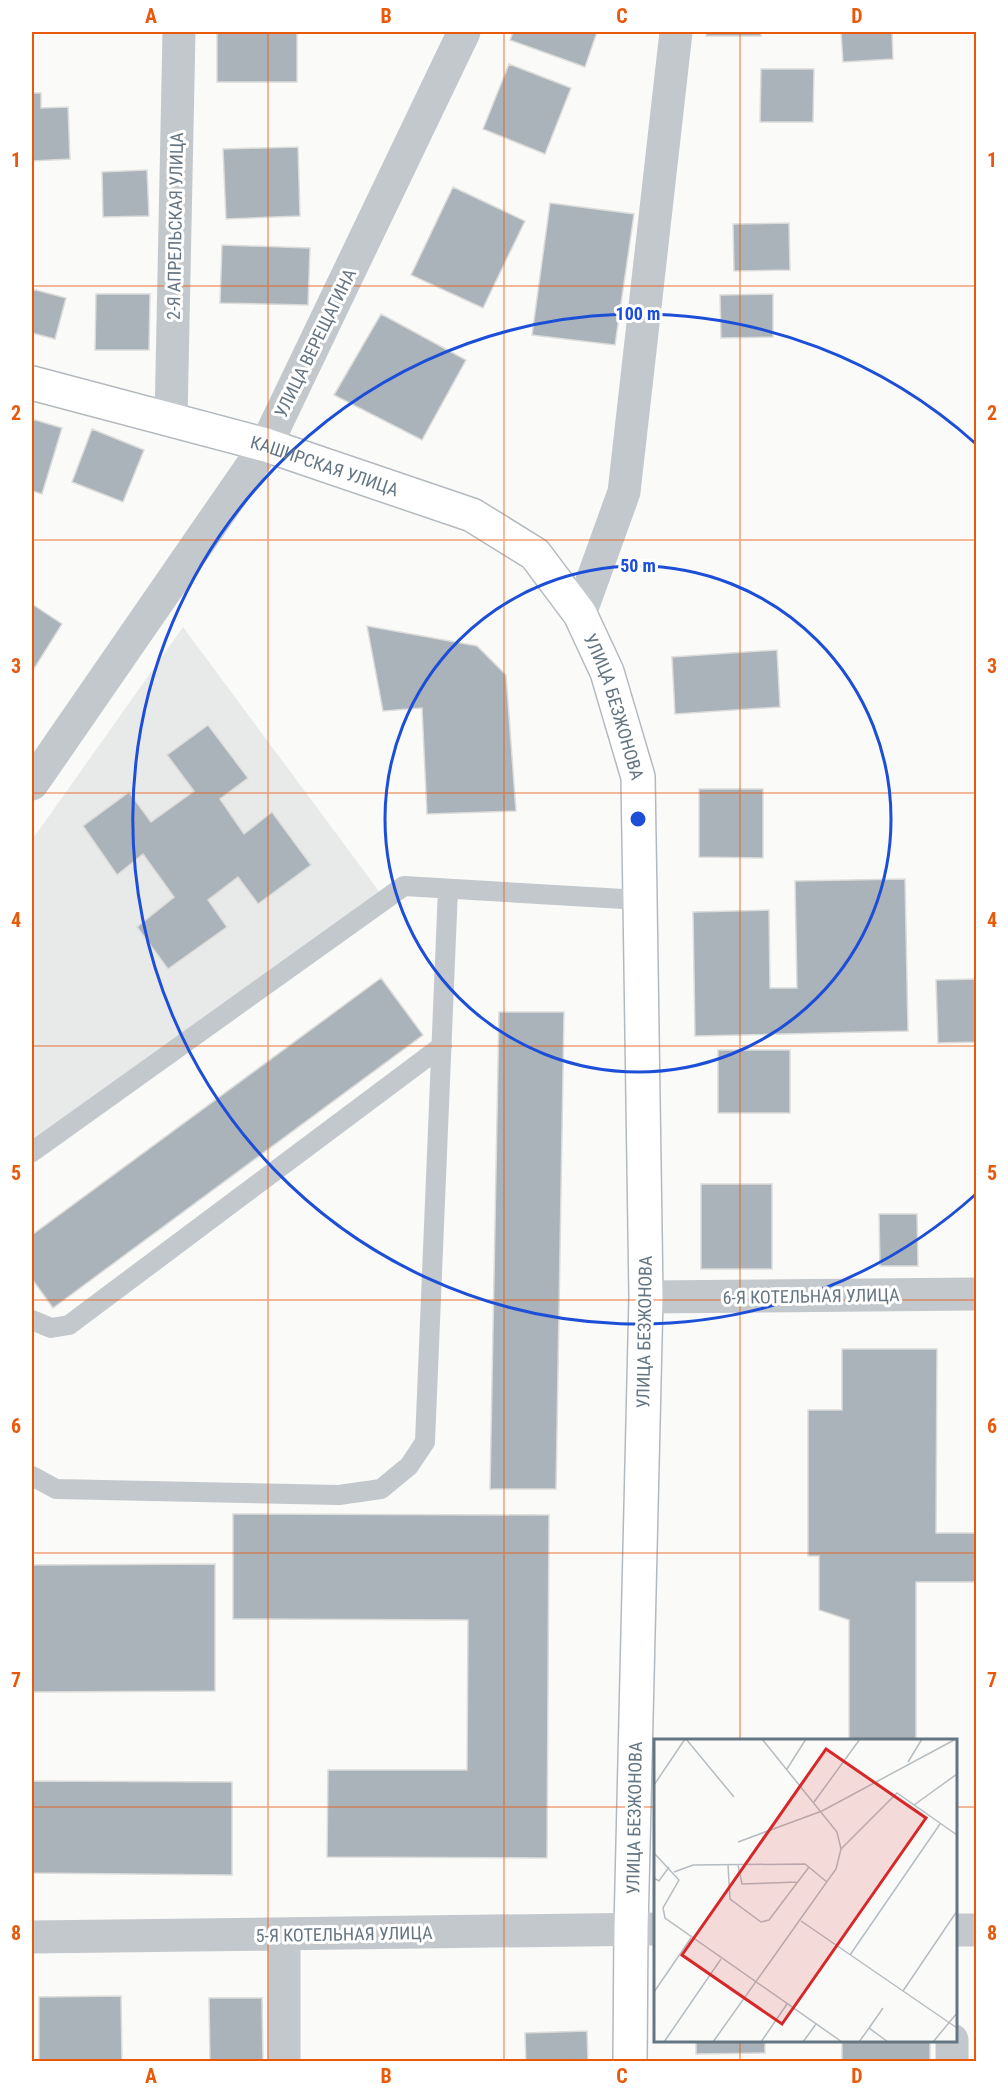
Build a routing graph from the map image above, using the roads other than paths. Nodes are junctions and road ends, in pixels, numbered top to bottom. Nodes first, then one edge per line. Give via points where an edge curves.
1 (179, 32) edge
2 (464, 32) edge
3 (676, 32) edge
4 (32, 383) edge
5 (171, 420) junction
6 (266, 446) junction
7 (580, 614) junction
8 (32, 784) edge
9 (448, 889) junction
10 (640, 900) junction
11 (442, 1046) junction
12 (32, 1152) edge
13 (976, 1294) edge
14 (646, 1297) junction
15 (32, 1320) edge
16 (32, 1476) edge
17 (644, 1929) edge
18 (957, 1930) edge
19 (976, 1930) edge
20 (284, 1935) junction
21 (32, 1937) edge
22 (952, 2042) edge
23 (285, 2061) edge
24 (630, 2061) edge
25 (952, 2061) edge

1 - 5 street, 2-Я АПРЕЛЬСКАЯ УЛИЦА
2 - 6 street, УЛИЦА ВЕРЕЩАГИНА
3 - 7 street via 624,492
4 - 5 street, КАШИРСКАЯ УЛИЦА
5 - 6 street, КАШИРСКАЯ УЛИЦА
6 - 7 street, КАШИРСКАЯ УЛИЦА via 472,515 535,554
6 - 8 street, УЛИЦА ВЕРЕЩАГИНА
7 - 10 street, УЛИЦА БЕЗЖОНОВА via 607,672 638,777
9 - 10 lane
9 - 11 lane
9 - 12 lane via 404,886
10 - 14 street, УЛИЦА БЕЗЖОНОВА
11 - 15 lane via 69,1325 51,1328
11 - 16 lane via 425,1442 409,1466 381,1489 339,1495 56,1490
13 - 14 street, 6-Я КОТЕЛЬНАЯ УЛИЦА
14 - 17 street, УЛИЦА БЕЗЖОНОВА
17 - 20 street, 5-Я КОТЕЛЬНАЯ УЛИЦА
17 - 24 street, УЛИЦА БЕЗЖОНОВА
18 - 19 street
20 - 21 street, 5-Я КОТЕЛЬНАЯ УЛИЦА
20 - 23 street
22 - 25 street

